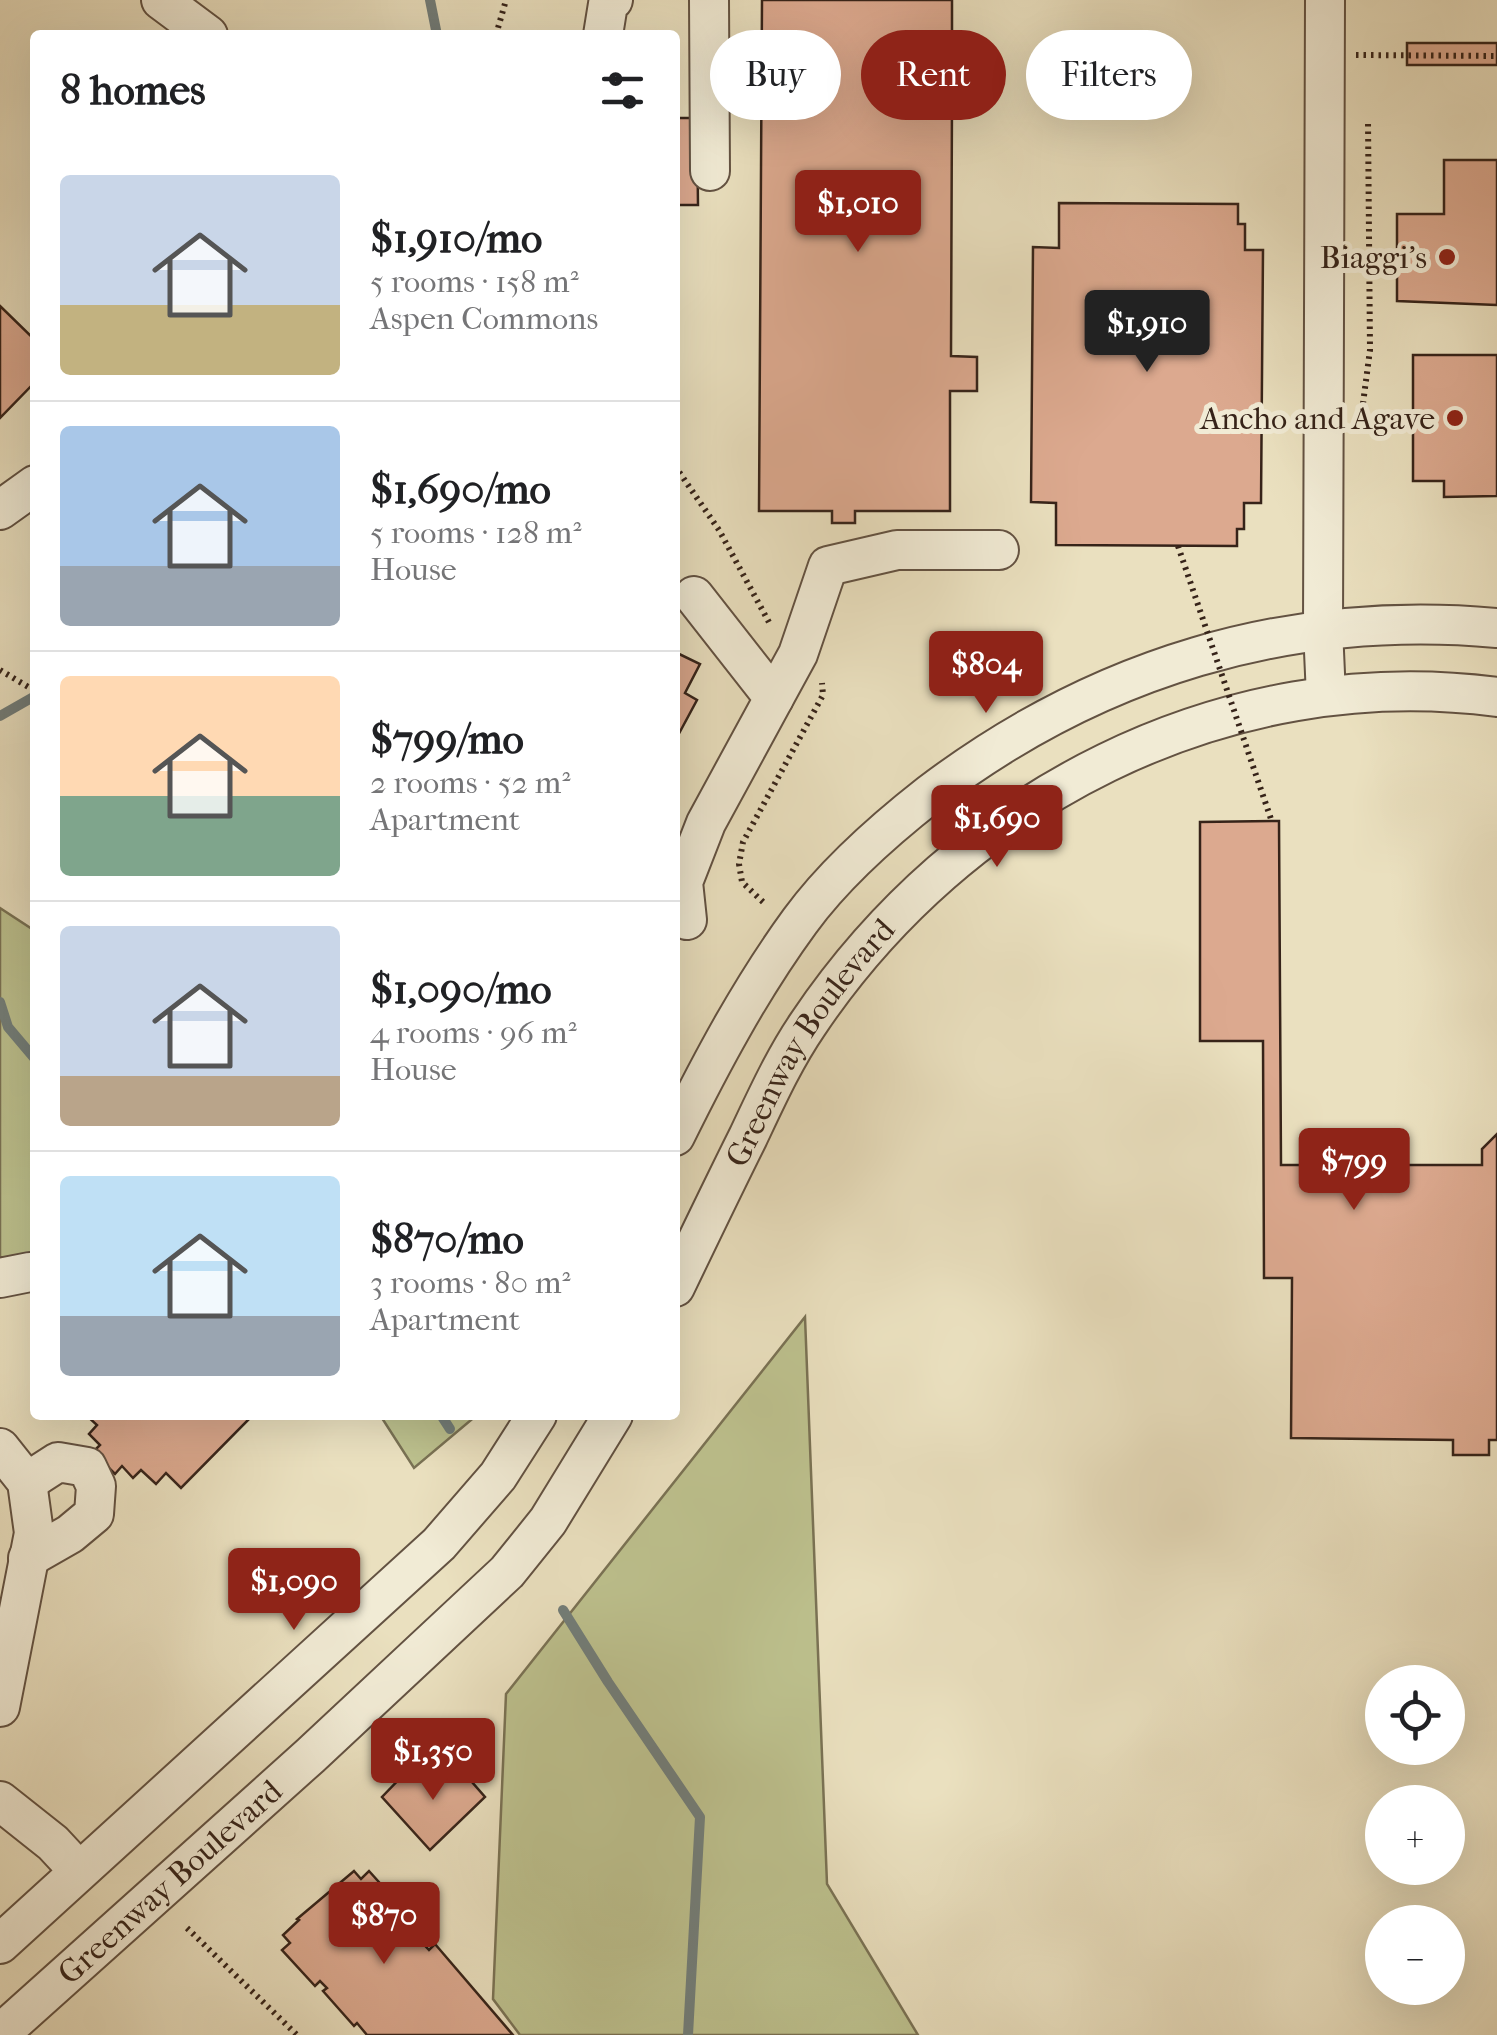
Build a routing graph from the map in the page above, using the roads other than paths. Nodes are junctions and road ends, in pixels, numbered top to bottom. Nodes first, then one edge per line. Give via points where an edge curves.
1 (161, 0) edge
2 (613, 0) edge
3 (709, 0) edge
4 (1325, 0) edge
5 (201, 30) edge
6 (603, 30) edge
7 (692, 78) edge
8 (710, 170) dead end
9 (30, 489) edge
10 (0, 510) edge
11 (999, 550) dead end
12 (694, 596) dead end
13 (1497, 628) edge
14 (1323, 629) junction
15 (1326, 696) junction
16 (1497, 697) edge
17 (774, 698) junction
18 (687, 920) dead end
19 (680, 1126) edge
20 (680, 1278) edge
21 (533, 1420) edge
22 (609, 1420) edge
23 (0, 1448) edge
24 (27, 1482) junction
25 (28, 1558) junction
26 (0, 1707) edge
27 (0, 1801) edge
28 (79, 1871) junction
29 (0, 1944) edge
30 (0, 2034) edge

1 - 5 street
2 - 6 street
3 - 7 street
4 - 14 street
7 - 8 street
9 - 10 street
11 - 17 street via 897,550 828,566 798,654
12 - 17 street
13 - 14 street, Greenway Boulevard
14 - 15 street
14 - 19 street, Greenway Boulevard via 1228,646 1138,674 965,768 906,813 802,918 721,1043
15 - 16 street, Greenway Boulevard
15 - 20 street, Greenway Boulevard via 1251,711 1098,765 1020,809 940,871 870,940 807,1024
17 - 18 street via 682,882
21 - 28 street, Greenway Boulevard via 498,1476 439,1544
22 - 30 street, Greenway Boulevard via 508,1572
23 - 24 street
24 - 25 street via 34,1532
24 - 25 street via 58,1462 87,1467 96,1486 94,1514
25 - 26 street
27 - 28 street
28 - 29 street, Greenway Boulevard

